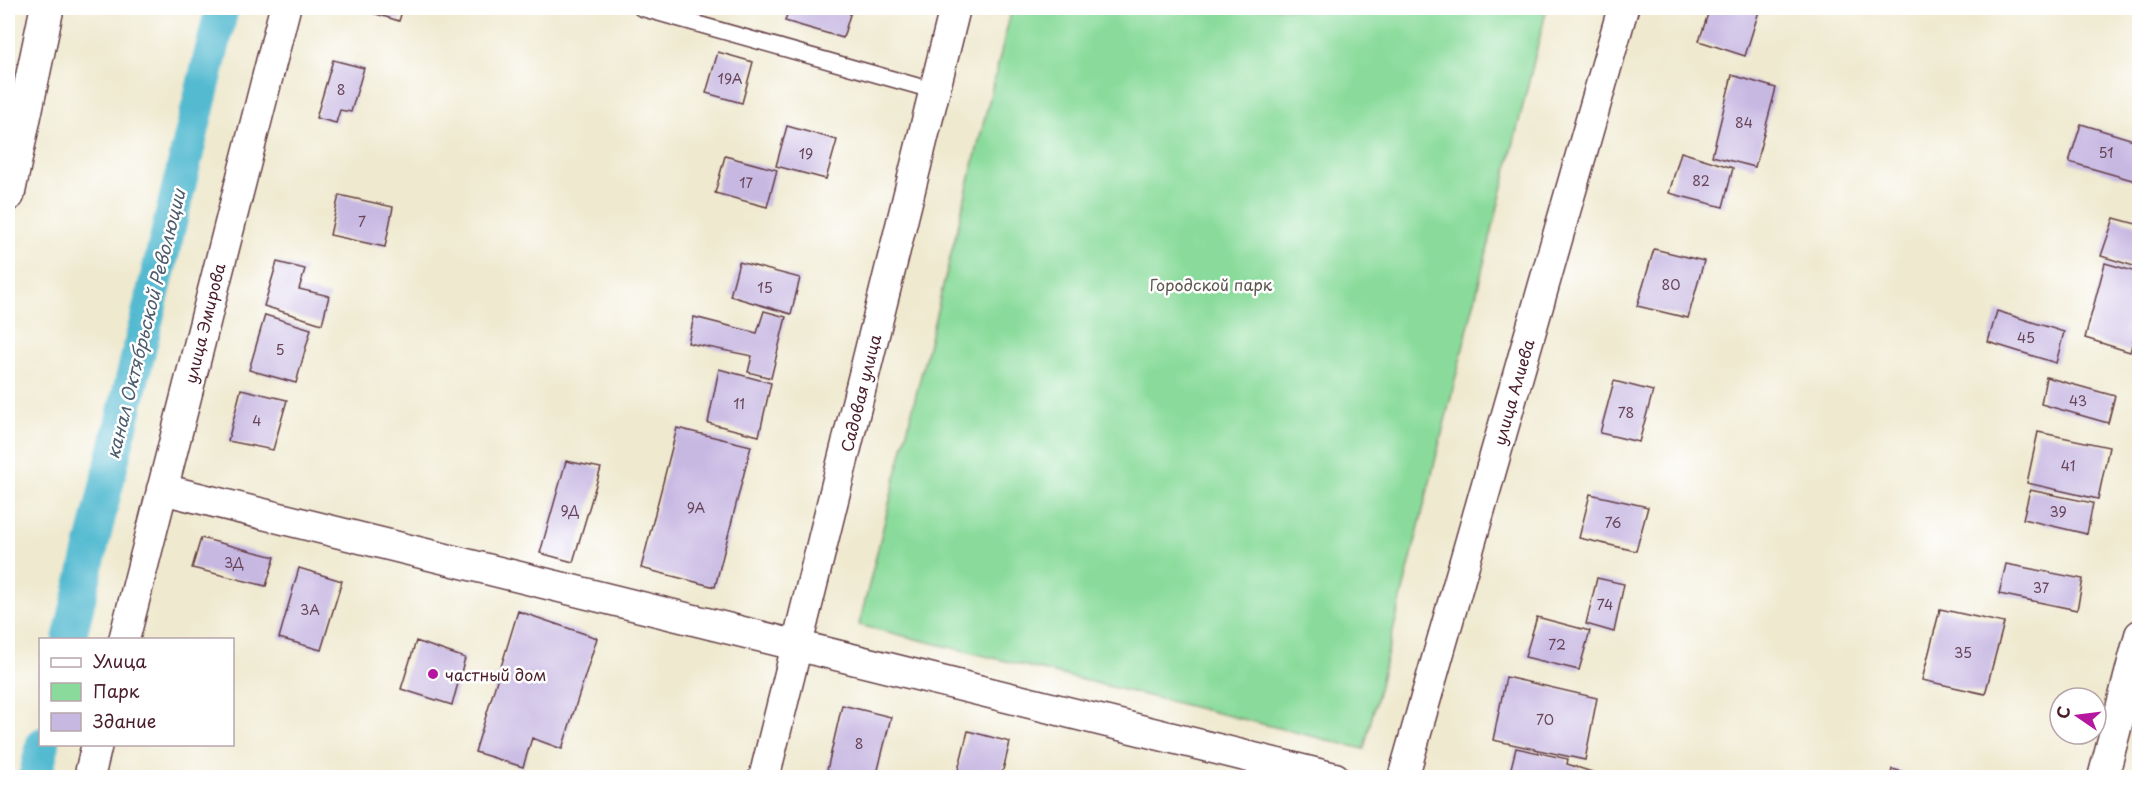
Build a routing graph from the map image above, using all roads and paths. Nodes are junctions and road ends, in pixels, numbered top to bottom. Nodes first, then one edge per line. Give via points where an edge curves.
1 (47, 8) edge
2 (285, 8) edge
3 (641, 8) edge
4 (955, 8) edge
5 (1623, 8) edge
6 (935, 91) junction
7 (8, 194) edge
8 (162, 489) junction
9 (2139, 635) edge
10 (124, 638) edge
11 (797, 646) junction
12 (96, 746) edge
13 (88, 777) edge
14 (764, 777) edge
15 (1335, 777) edge
16 (1403, 777) edge
17 (2103, 777) edge

1 - 7 street
2 - 8 street, улица Эмирова
3 - 6 lane
4 - 6 street, Садовая улица
5 - 16 street, улица Алиева
6 - 11 street, Садовая улица
8 - 10 street, улица Эмирова
8 - 11 street
9 - 17 street
11 - 14 street, Садовая улица
11 - 15 street
12 - 13 street

